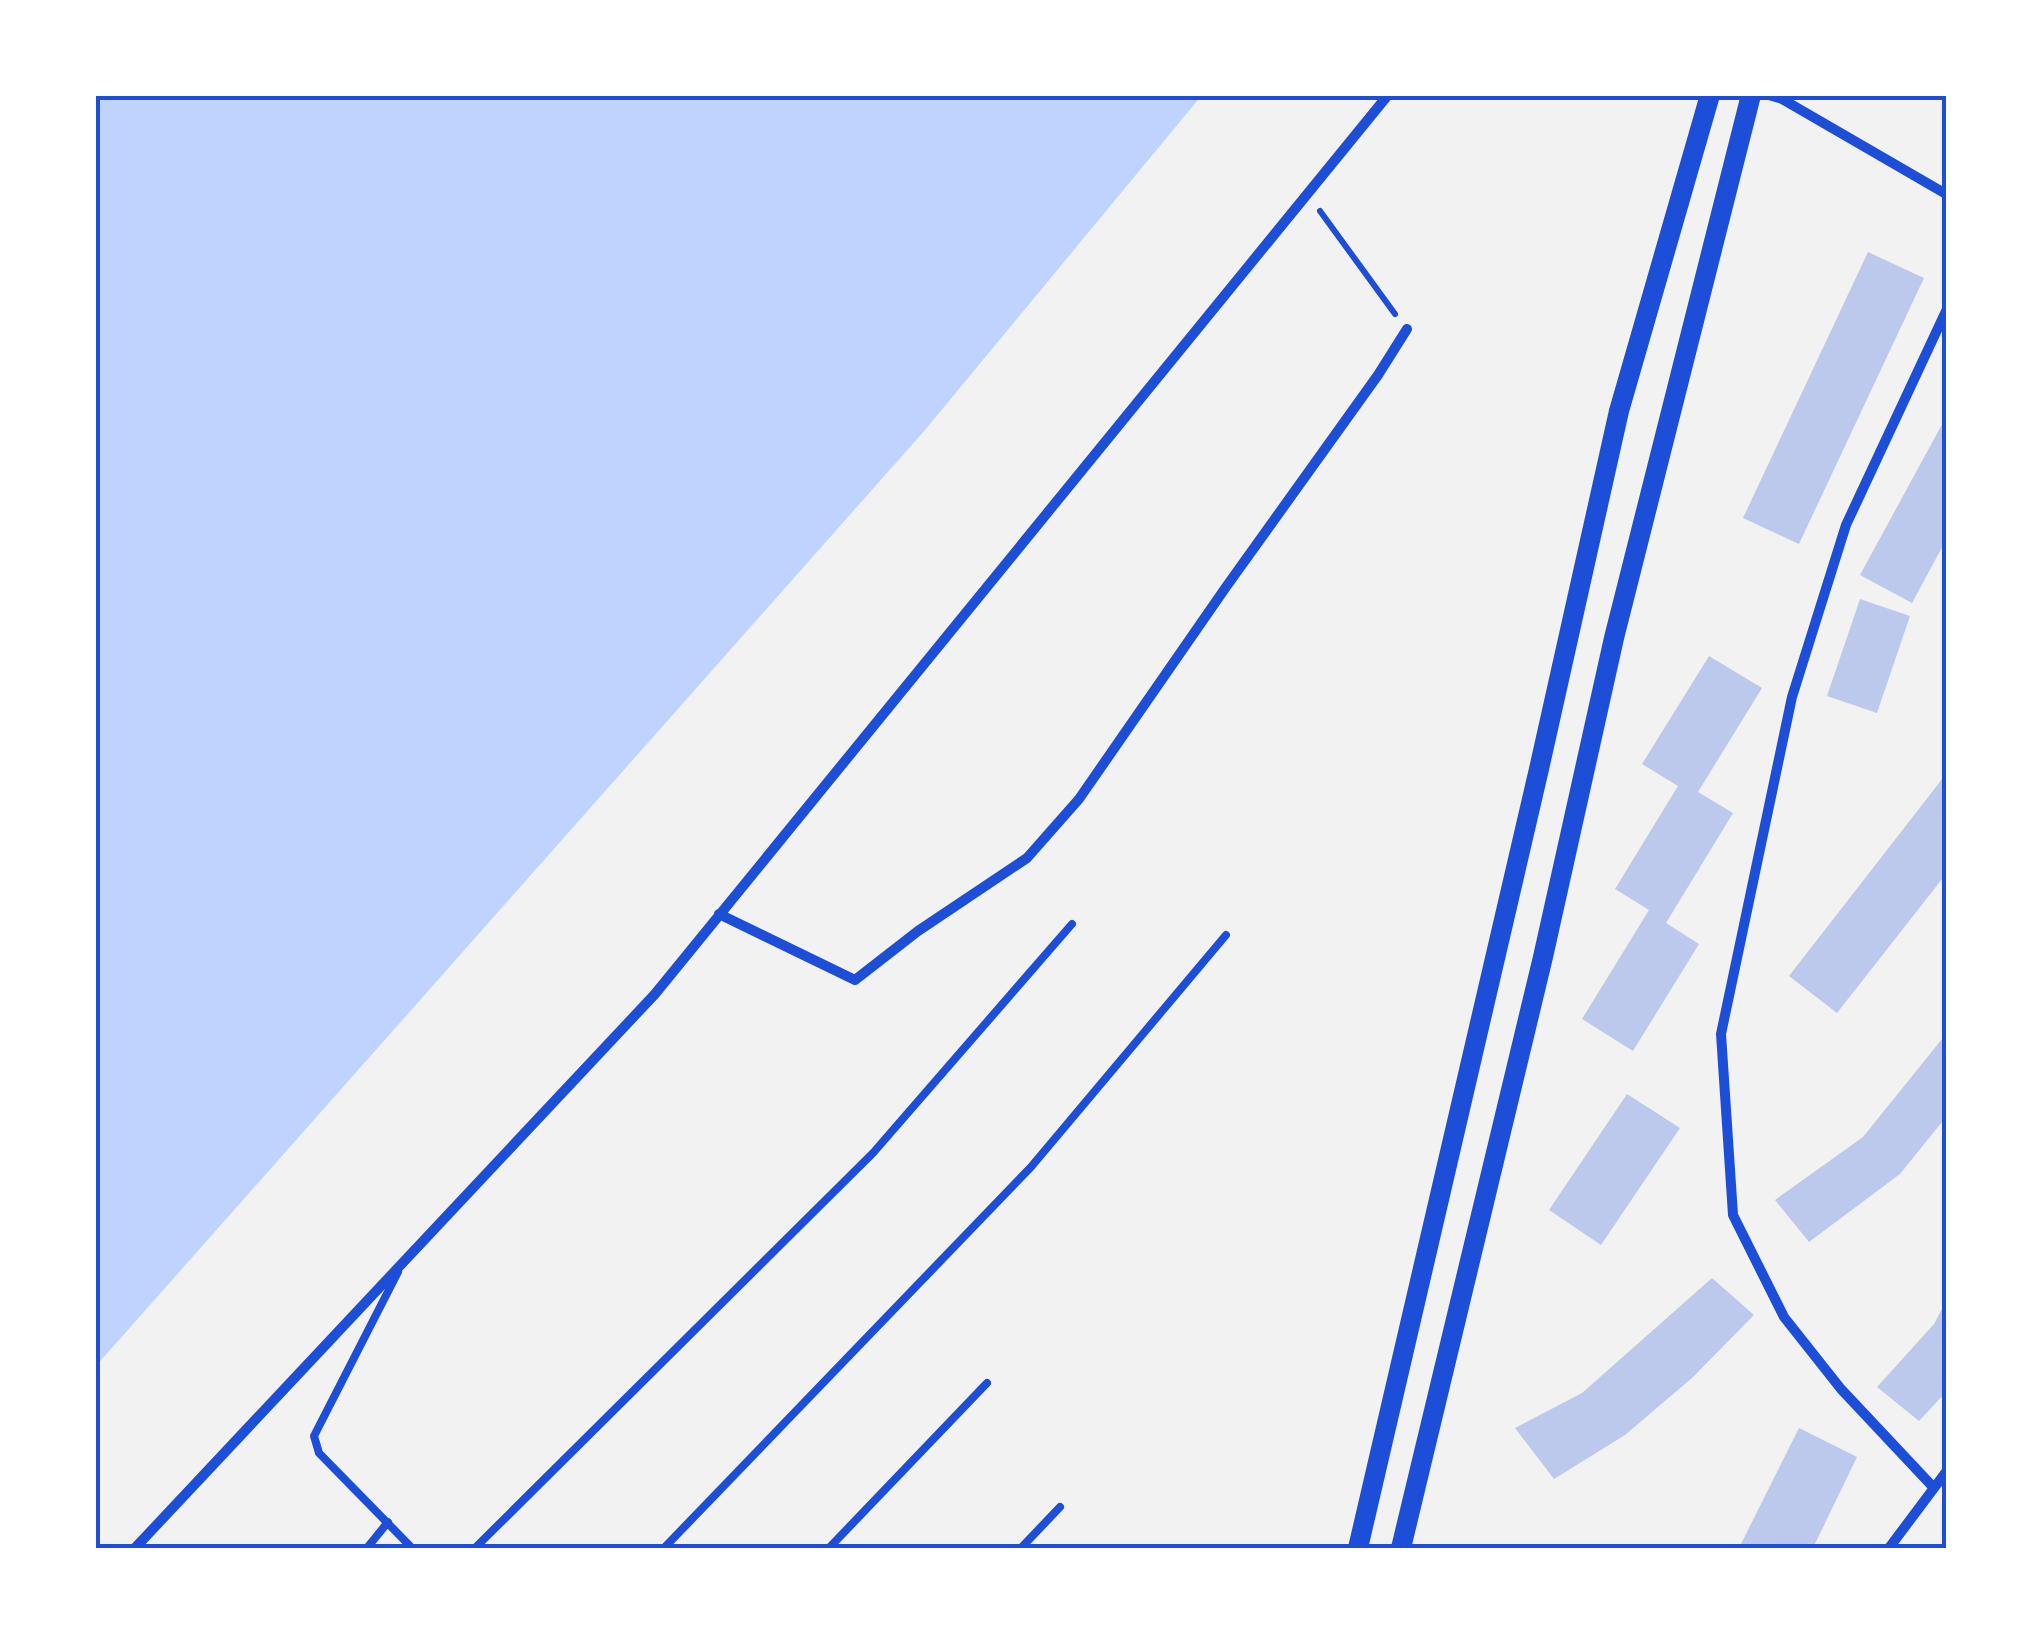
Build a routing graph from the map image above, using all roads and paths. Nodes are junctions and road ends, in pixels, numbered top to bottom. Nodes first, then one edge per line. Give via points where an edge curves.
1 (1388, 95) edge
2 (1710, 95) edge
3 (1751, 95) edge
4 (1769, 95) edge
5 (1308, 194) junction
6 (1946, 194) edge
7 (1946, 312) edge
8 (1407, 329) joint
9 (720, 914) junction
10 (1072, 924) dead end
11 (1226, 935) dead end
12 (402, 1264) junction
13 (986, 1383) dead end
14 (1946, 1472) edge
15 (1934, 1488) junction
16 (1060, 1507) dead end
17 (388, 1522) junction
18 (135, 1548) edge
19 (367, 1548) edge
20 (412, 1548) edge
21 (475, 1548) edge
22 (664, 1548) edge
23 (829, 1548) edge
24 (1021, 1548) edge
25 (1358, 1548) edge
26 (1401, 1548) edge
27 (1889, 1548) edge

1 - 5 street
2 - 25 main road via 1619,410
3 - 26 main road via 1614,638
4 - 6 street
5 - 8 path
5 - 9 street
7 - 15 street via 1846,525 1792,696 1721,1034 1733,1216 1784,1317
8 - 9 street via 1080,799 1027,858 856,980
9 - 12 street via 655,994
10 - 21 lane via 873,1153
11 - 22 lane via 1031,1167
12 - 17 lane via 314,1436 319,1453
12 - 18 street
13 - 23 lane
14 - 15 street
15 - 27 street
16 - 24 lane
17 - 19 lane
17 - 20 lane

